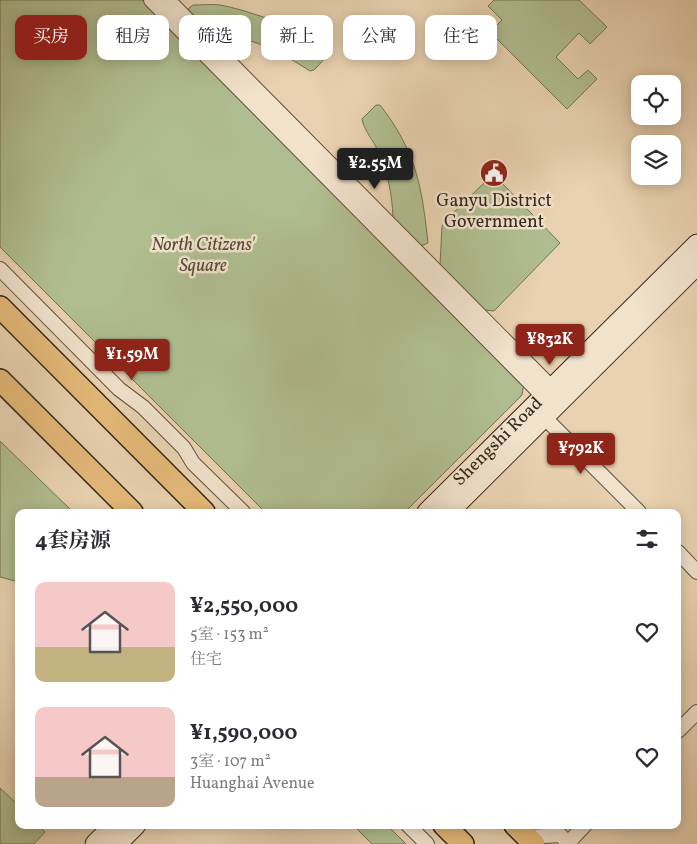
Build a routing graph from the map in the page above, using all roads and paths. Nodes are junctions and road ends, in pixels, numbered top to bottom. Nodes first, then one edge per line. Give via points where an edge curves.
1 (151, 0) edge
2 (168, 0) edge
3 (697, 244) edge
4 (697, 265) edge
5 (0, 269) edge
6 (0, 307) edge
7 (0, 380) edge
8 (551, 402) junction
9 (129, 509) edge
10 (201, 509) edge
11 (240, 509) edge
12 (430, 509) edge
13 (452, 509) edge
14 (636, 509) edge
15 (681, 555) edge
16 (697, 572) edge
17 (697, 712) edge
18 (681, 729) edge
19 (110, 829) edge
20 (132, 829) edge
21 (412, 829) edge
22 (448, 829) edge
23 (577, 829) edge
24 (526, 835) edge
25 (561, 837) edge
26 (95, 844) edge
27 (117, 844) edge
28 (427, 844) edge
29 (463, 844) edge

1 - 8 street
2 - 8 street
3 - 8 main road, Shengshi Road
4 - 8 main road, Shengshi Road
5 - 11 street via 119,389 143,407 184,448 193,463
6 - 10 main road
7 - 9 main road
8 - 12 main road, Shengshi Road
8 - 13 main road, Shengshi Road
8 - 14 street
15 - 16 street
17 - 18 street
19 - 26 main road
20 - 27 main road
21 - 28 street
22 - 29 main road
23 - 25 street
24 - 25 street

